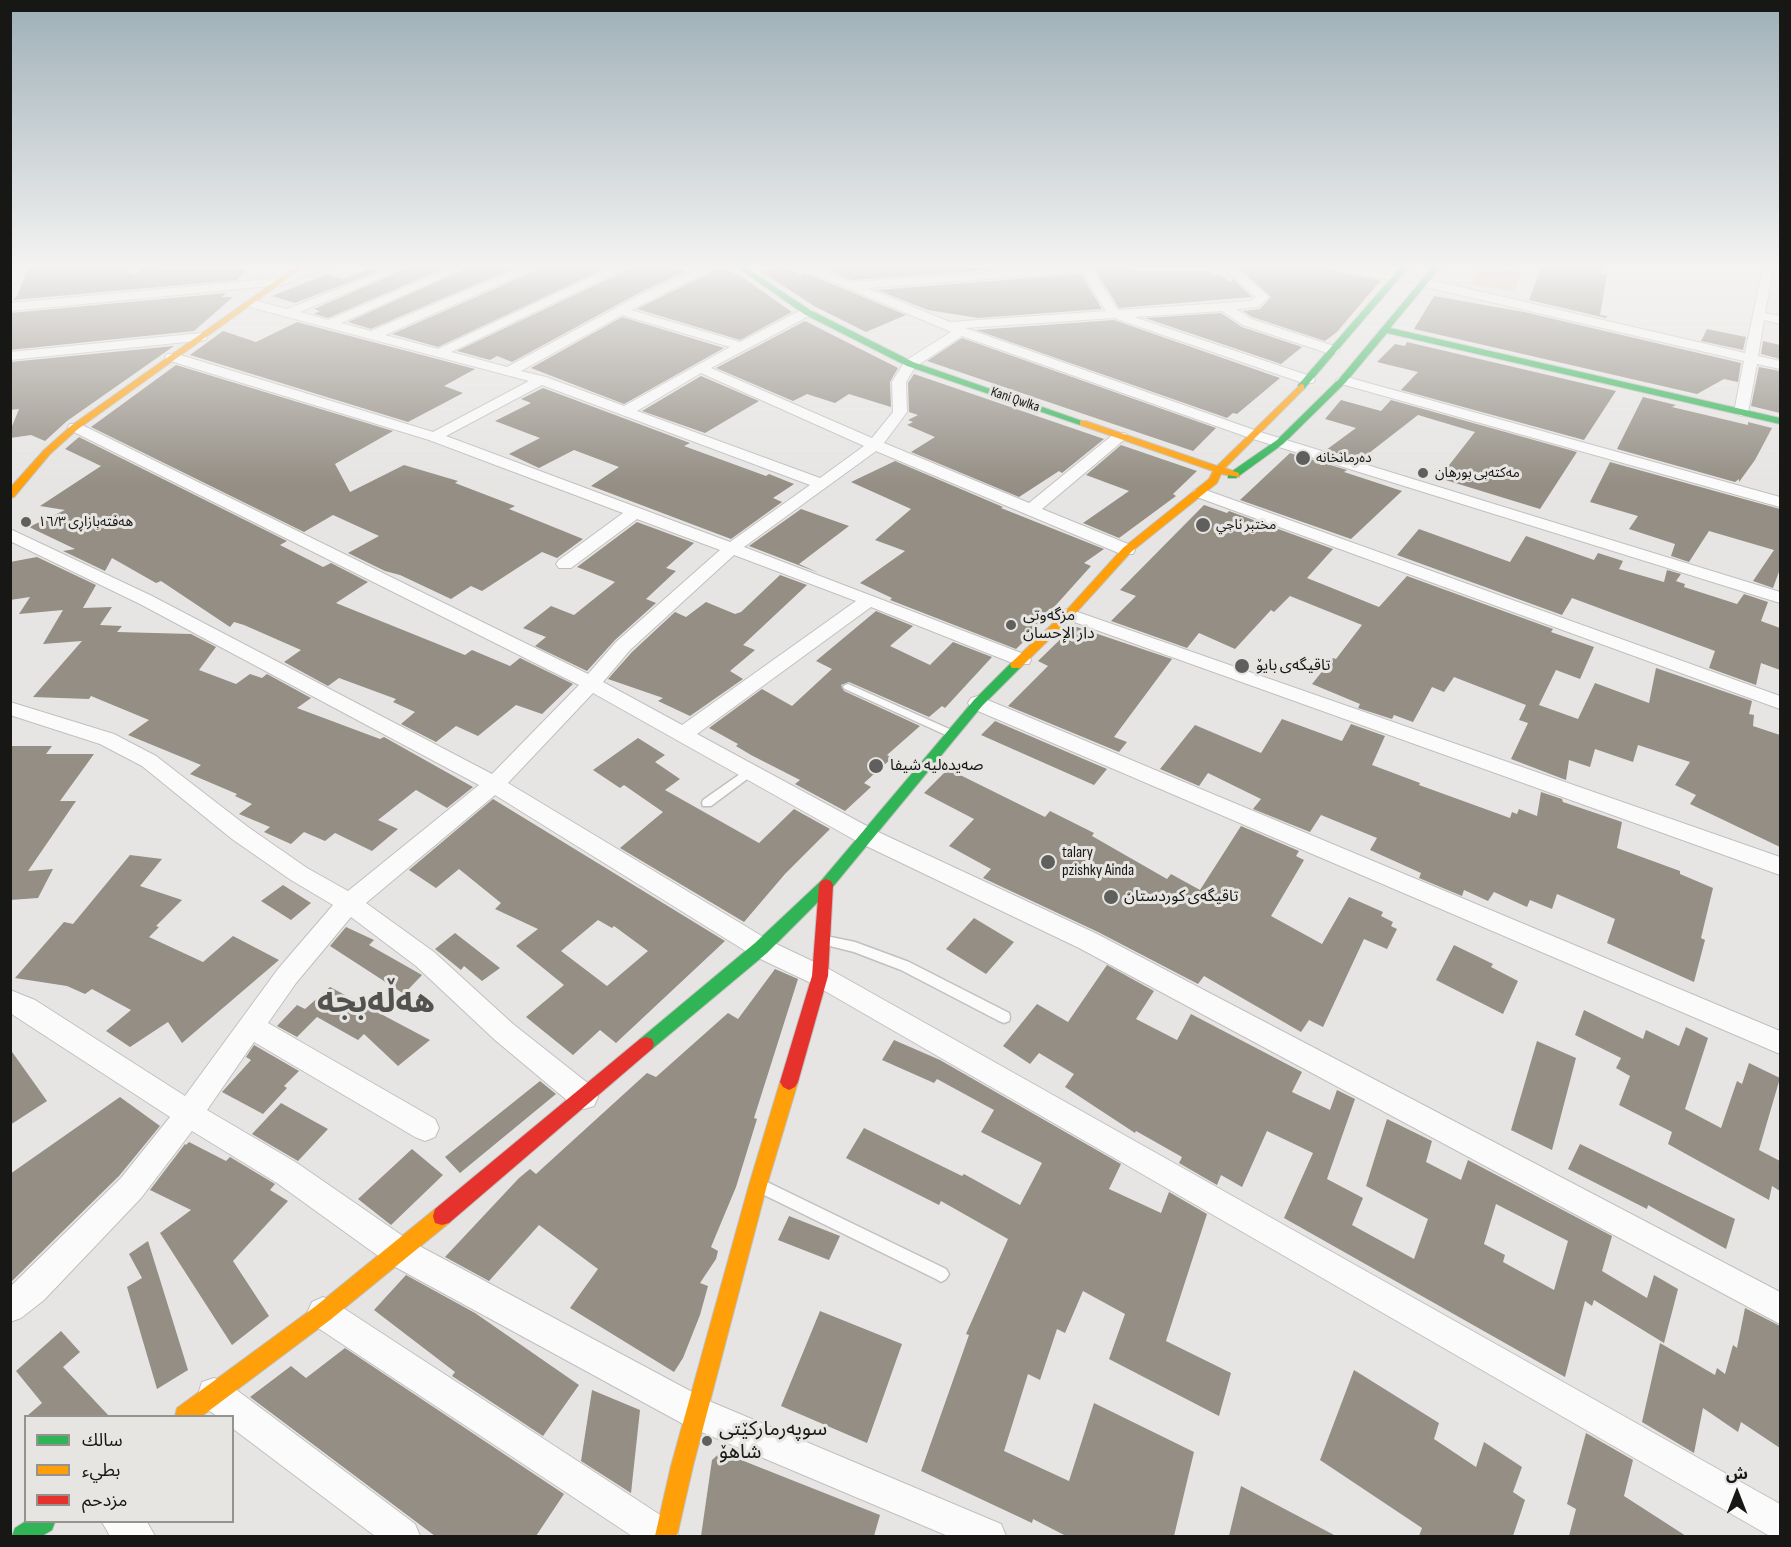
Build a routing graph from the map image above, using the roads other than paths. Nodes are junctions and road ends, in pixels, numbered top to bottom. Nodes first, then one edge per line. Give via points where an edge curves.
1 (178, 340) edge
2 (198, 340) edge
3 (392, 340) edge
4 (466, 340) edge
5 (567, 340) edge
6 (721, 340) edge
7 (752, 340) edge
8 (863, 340) edge
9 (939, 340) edge
10 (988, 340) edge
11 (1191, 340) edge
12 (1303, 340) edge
13 (1341, 340) edge
14 (1377, 340) edge
15 (1430, 340) edge
16 (1673, 340) edge
17 (1753, 340) edge
18 (741, 346) junction
19 (1332, 350) junction
20 (439, 353) junction
21 (10, 356) edge
22 (172, 357) junction
23 (1750, 358) junction
24 (910, 364) junction
25 (1780, 365) edge
26 (700, 368) junction
27 (510, 371) junction
28 (541, 380) junction
29 (1308, 380) junction
30 (1343, 380) junction
31 (626, 411) junction
32 (1741, 412) junction
33 (1780, 421) edge
34 (75, 427) junction
35 (1255, 435) junction
36 (1120, 436) junction
37 (434, 437) junction
38 (1280, 442) junction
39 (875, 445) junction
40 (1210, 481) junction
41 (822, 484) junction
42 (10, 495) edge
43 (1780, 502) edge
44 (1031, 510) junction
45 (634, 513) junction
46 (10, 534) edge
47 (731, 549) junction
48 (1127, 550) junction
49 (565, 564) dead end
50 (1780, 598) edge
51 (869, 600) junction
52 (1069, 614) junction
53 (1022, 660) junction
54 (590, 683) junction
55 (848, 687) dead end
56 (978, 703) junction
57 (1780, 703) edge
58 (10, 708) edge
59 (683, 734) junction
60 (952, 734) junction
61 (750, 771) junction
62 (494, 784) junction
63 (707, 803) dead end
64 (868, 837) junction
65 (1780, 866) edge
66 (826, 885) junction
67 (349, 903) junction
68 (823, 940) junction
69 (761, 948) junction
70 (820, 976) junction
71 (10, 1001) edge
72 (1004, 1017) dead end
73 (251, 1027) junction
74 (1780, 1043) edge
75 (584, 1097) junction
76 (189, 1114) junction
77 (425, 1128) dead end
78 (758, 1185) junction
79 (399, 1252) junction
80 (941, 1274) dead end
81 (10, 1307) edge
82 (1780, 1308) edge
83 (323, 1313) junction
84 (214, 1394) junction
85 (697, 1413) junction
86 (186, 1415) edge
87 (41, 1523) edge
88 (122, 1523) edge
89 (1780, 1523) edge
90 (23, 1536) edge
91 (137, 1536) edge
92 (404, 1536) edge
93 (664, 1536) edge
94 (989, 1536) edge

1 - 21 street
2 - 22 main road
3 - 20 street
4 - 20 street
5 - 27 street
6 - 18 street
7 - 18 street
8 - 24 main road, Kani Qwlka
9 - 24 street
10 - 35 street
11 - 29 street
12 - 19 street
13 - 19 main road
14 - 30 main road
15 - 32 main road
16 - 23 street
17 - 23 street
18 - 26 street
19 - 29 main road
20 - 27 street
22 - 34 main road
22 - 37 street
23 - 25 street
23 - 32 street
24 - 36 main road, Kani Qwlka
24 - 39 street via 899,382 900,412
26 - 31 street
26 - 39 street
27 - 28 street
28 - 31 street
28 - 37 street
29 - 35 main road
30 - 38 main road
30 - 43 street
31 - 41 street
32 - 33 main road
34 - 42 main road
34 - 54 street
35 - 38 street
35 - 40 main road
36 - 40 main road, Kani Qwlka
36 - 44 street
37 - 45 street
38 - 40 main road via 1235,475
38 - 50 street
39 - 41 street
39 - 44 street
40 - 48 main road
40 - 57 street
41 - 47 street
44 - 48 street
45 - 47 street
45 - 49 street
46 - 62 street via 146,600
47 - 51 street
47 - 54 street via 623,646
48 - 52 main road
51 - 53 street
51 - 59 street
52 - 53 main road
52 - 65 street
53 - 56 main road
54 - 59 street
54 - 62 street
55 - 60 lane
56 - 60 main road
56 - 74 street
58 - 67 street via 107,739 149,761 240,833
59 - 61 street
60 - 64 main road
61 - 63 lane
61 - 64 street
62 - 67 street
62 - 69 street
64 - 66 main road
64 - 82 street via 1088,941
66 - 68 main road
66 - 69 main road
67 - 73 street via 287,976
67 - 75 street via 425,959 487,1017
68 - 70 main road
68 - 72 lane via 855,947 904,966
69 - 70 street
69 - 75 main road
70 - 78 main road
70 - 89 street
71 - 76 street
73 - 76 street
73 - 77 street
75 - 79 main road
76 - 79 street via 287,1173
76 - 81 street via 131,1188 33,1289
78 - 80 lane
78 - 85 main road
79 - 83 main road
79 - 85 street
83 - 84 main road
83 - 93 street
84 - 86 main road
84 - 92 street
85 - 93 main road
85 - 94 street
87 - 90 main road
88 - 91 street

